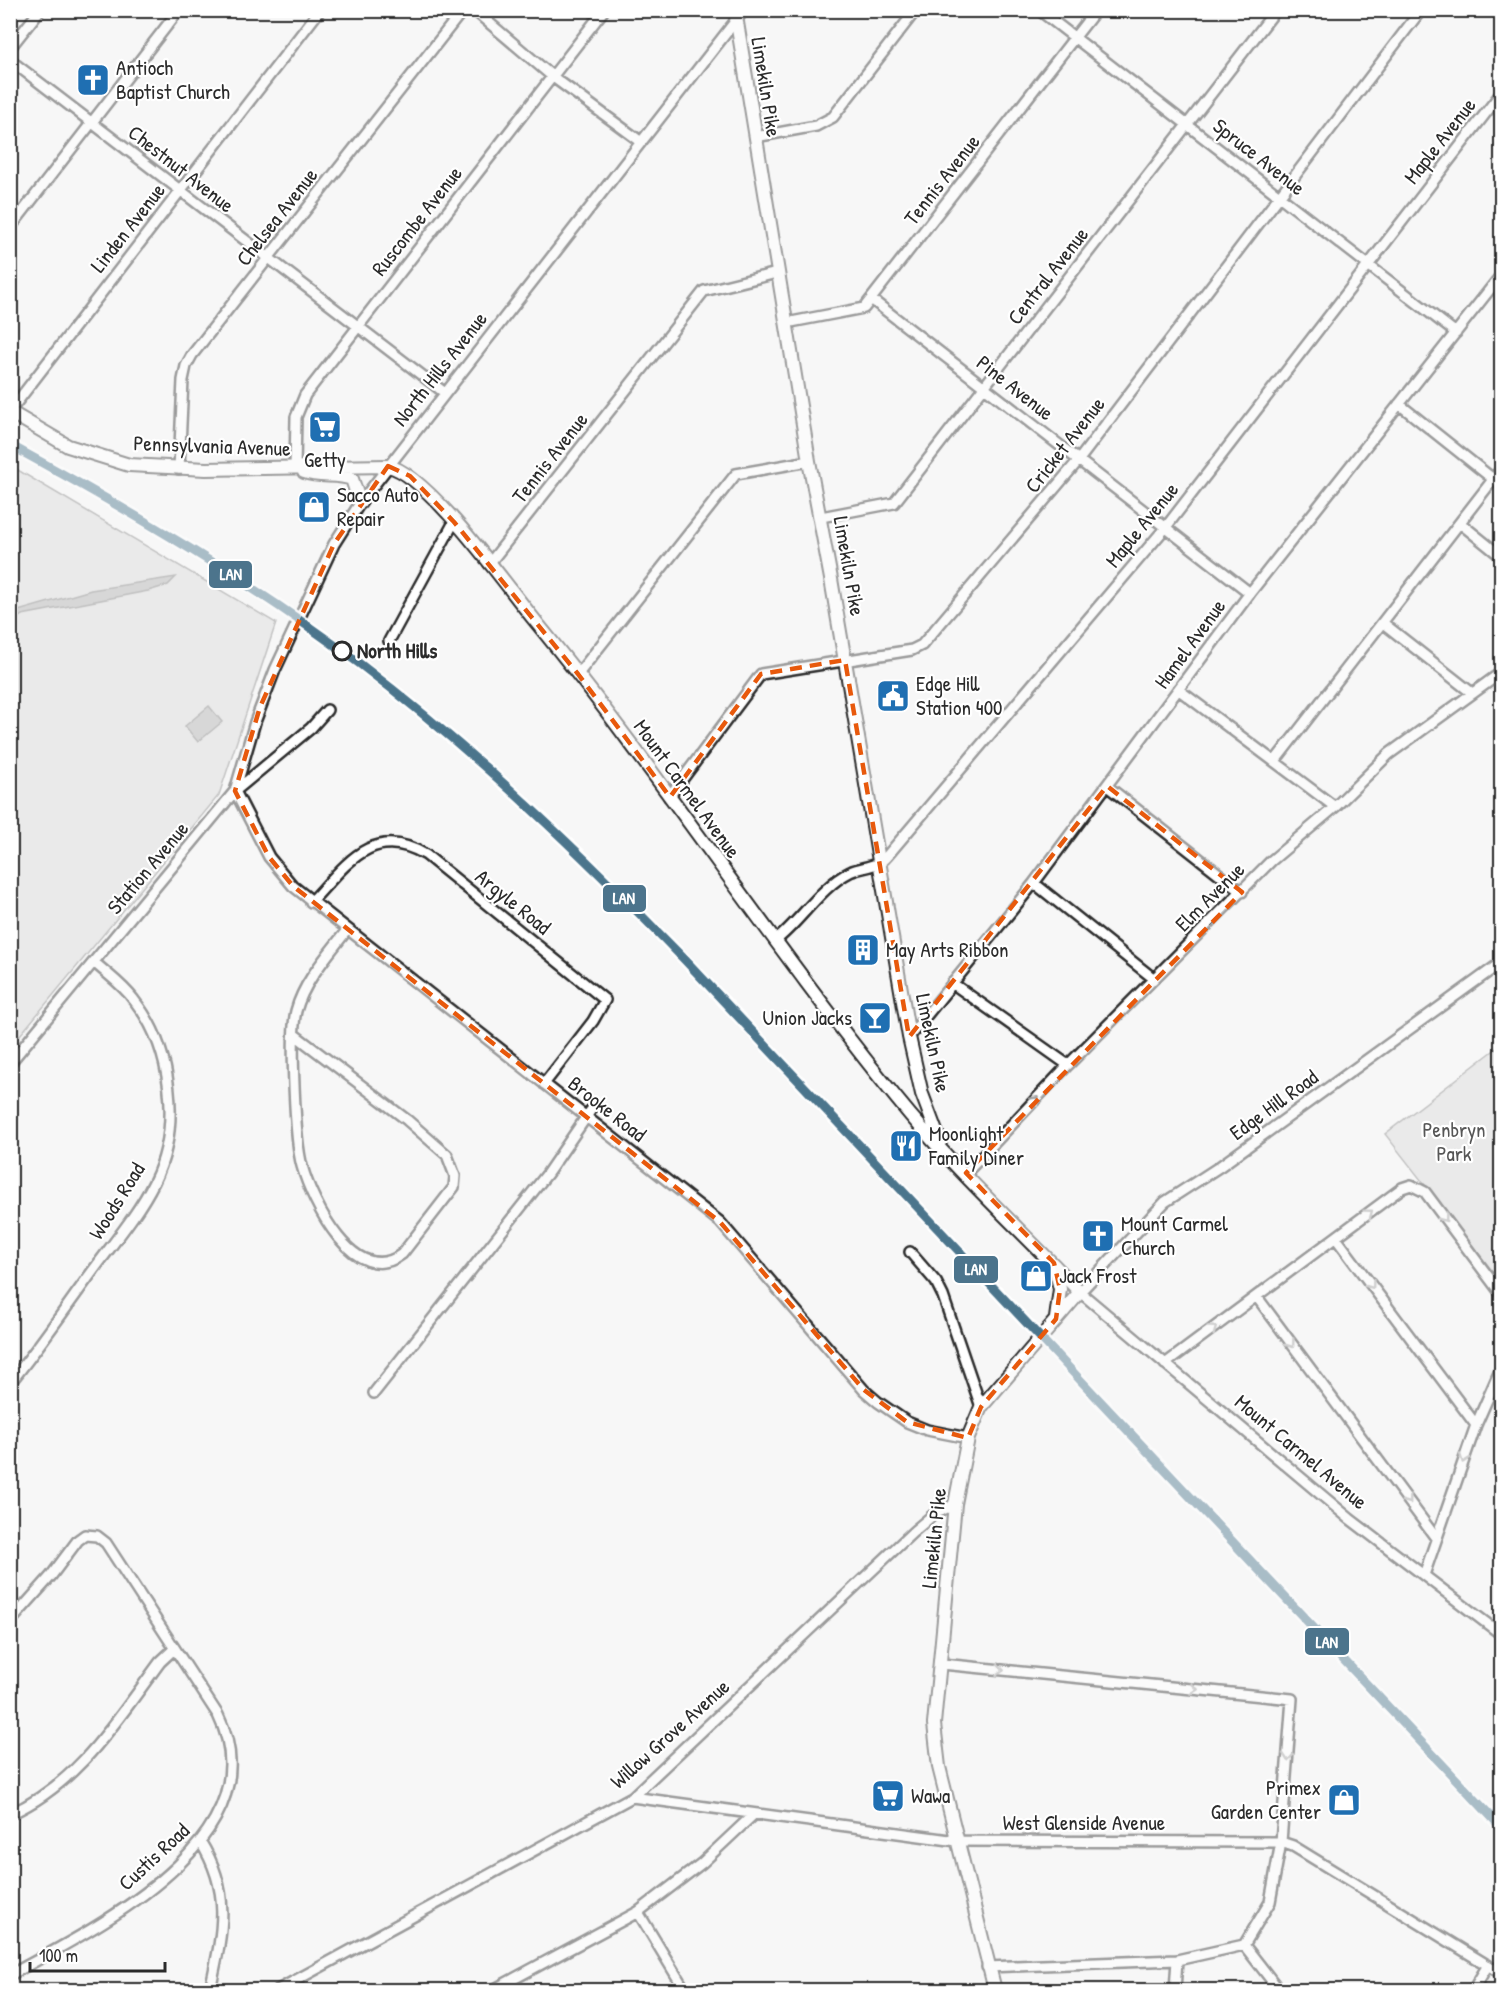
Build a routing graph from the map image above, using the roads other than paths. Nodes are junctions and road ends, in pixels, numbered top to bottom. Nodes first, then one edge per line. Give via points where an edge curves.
1 (40, 10) edge
2 (179, 10) edge
3 (320, 10) edge
4 (463, 10) edge
5 (474, 10) edge
6 (604, 10) edge
7 (744, 10) edge
8 (916, 10) edge
9 (1039, 10) edge
10 (1096, 10) edge
11 (1276, 10) edge
12 (1421, 10) edge
13 (735, 16) edge
14 (1075, 39) junction
15 (10, 48) edge
16 (10, 60) edge
17 (553, 77) junction
18 (1502, 92) edge
19 (93, 123) junction
20 (1188, 125) junction
21 (755, 136) junction
22 (640, 141) junction
23 (179, 191) junction
24 (1278, 195) junction
25 (10, 228) edge
26 (266, 258) junction
27 (1367, 262) junction
28 (777, 273) junction
29 (1502, 274) edge
30 (871, 300) junction
31 (786, 323) junction
32 (358, 326) junction
33 (1456, 333) junction
34 (985, 387) junction
35 (445, 393) junction
36 (1399, 404) junction
37 (10, 411) edge
38 (1078, 460) junction
39 (808, 461) junction
40 (388, 466) junction
41 (295, 468) junction
42 (1502, 468) edge
43 (178, 469) junction
44 (1493, 479) junction
45 (360, 503) junction
46 (820, 518) junction
47 (454, 522) junction
48 (1460, 523) junction
49 (1166, 527) junction
50 (1502, 557) edge
51 (489, 564) junction
52 (1250, 593) junction
53 (1383, 623) junction
54 (389, 640) dead end
55 (845, 660) junction
56 (1502, 672) edge
57 (578, 674) junction
58 (1179, 690) junction
59 (1472, 693) junction
60 (327, 710) dead end
61 (1275, 761) junction
62 (1107, 786) junction
63 (236, 791) junction
64 (669, 796) junction
65 (1335, 807) junction
66 (880, 864) junction
67 (1034, 883) junction
68 (1242, 892) junction
69 (311, 902) junction
70 (347, 930) junction
71 (775, 941) junction
72 (93, 962) junction
73 (1502, 962) edge
74 (1153, 978) junction
75 (952, 983) junction
76 (295, 1035) junction
77 (909, 1037) junction
78 (10, 1063) edge
79 (1068, 1065) junction
80 (544, 1083) junction
81 (589, 1113) junction
82 (943, 1148) junction
83 (966, 1173) junction
84 (1336, 1238) junction
85 (910, 1252) dead end
86 (1054, 1263) junction
87 (1080, 1292) junction
88 (1502, 1295) edge
89 (1257, 1297) junction
90 (1055, 1320) junction
91 (1166, 1364) junction
92 (1502, 1366) edge
93 (10, 1383) edge
94 (374, 1393) dead end
95 (981, 1407) junction
96 (1476, 1425) junction
97 (968, 1438) junction
98 (954, 1504) junction
99 (1436, 1538) junction
100 (1424, 1575) junction
101 (10, 1622) edge
102 (1502, 1635) edge
103 (174, 1649) junction
104 (942, 1664) junction
105 (632, 1797) junction
106 (10, 1814) edge
107 (754, 1815) junction
108 (200, 1841) junction
109 (957, 1841) junction
110 (1281, 1842) junction
111 (638, 1912) junction
112 (1244, 1945) junction
113 (1177, 1960) junction
114 (1488, 1965) junction
115 (987, 1967) junction
116 (1502, 1974) edge
117 (10, 1975) edge
118 (210, 1990) edge
119 (278, 1990) edge
120 (493, 1990) edge
121 (685, 1990) edge
122 (995, 1990) edge
123 (1175, 1990) edge
124 (1279, 1990) edge
125 (1473, 1990) edge

1 - 15 street
2 - 19 street
3 - 23 street, Linden Avenue
4 - 26 street, Chelsea Avenue
5 - 17 street
6 - 17 street, Ruscombe Avenue
7 - 13 street, North Hills Avenue
8 - 21 street via 833,117 816,126
9 - 14 street, Spruce Avenue
10 - 14 street, Tennis Avenue
11 - 20 street, Central Avenue
12 - 24 street, Cricket Avenue
13 - 21 main road, Limekiln Pike
13 - 22 street, North Hills Avenue
14 - 20 street, Spruce Avenue
14 - 30 street, Tennis Avenue
16 - 19 street, Chestnut Avenue
17 - 22 street
17 - 32 street, Ruscombe Avenue
18 - 27 street, Maple Avenue
19 - 23 street, Chestnut Avenue
19 - 25 street
20 - 24 street, Spruce Avenue
20 - 34 street, Central Avenue
21 - 28 main road, Limekiln Pike
22 - 35 street, North Hills Avenue
23 - 26 street, Chestnut Avenue
23 - 37 street, Linden Avenue
24 - 27 street, Spruce Avenue
24 - 38 street, Cricket Avenue
26 - 32 street, Chestnut Avenue
26 - 43 street, Chelsea Avenue via 186,366
27 - 33 street, Spruce Avenue
27 - 49 street, Maple Avenue
28 - 31 main road, Limekiln Pike
28 - 51 street, Tennis Avenue via 704,291
29 - 33 street, Hamel Avenue
30 - 31 street, Tennis Avenue via 864,308
30 - 34 street, Pine Avenue
31 - 39 main road, Limekiln Pike
32 - 35 street, Chestnut Avenue
32 - 41 street, Ruscombe Avenue via 300,403
33 - 36 street, Hamel Avenue
34 - 38 street, Pine Avenue
34 - 46 street, Central Avenue via 894,503
35 - 40 street, North Hills Avenue
36 - 44 street
36 - 52 street, Hamel Avenue
37 - 43 main road, Pennsylvania Avenue via 68,446 91,455 129,465
38 - 49 street, Pine Avenue
38 - 55 street, Cricket Avenue via 922,645
39 - 46 main road, Limekiln Pike
39 - 57 street via 736,474
40 - 41 main road, Pennsylvania Avenue
40 - 45 street, North Hills Avenue
40 - 47 main road, Mount Carmel Avenue via 410,476
41 - 43 main road, Pennsylvania Avenue
41 - 45 main road via 315,476 352,479
42 - 44 street
44 - 48 street
45 - 63 street, North Hills Avenue via 334,543 275,670 255,722
46 - 55 main road, Limekiln Pike
47 - 51 main road, Mount Carmel Avenue
47 - 54 street
48 - 50 street
48 - 53 street
49 - 52 street, Pine Avenue
49 - 66 street, Maple Avenue
51 - 57 main road, Mount Carmel Avenue
52 - 58 street, Hamel Avenue
53 - 59 street
53 - 61 street
55 - 64 street, Cricket Avenue via 761,674
55 - 66 main road, Limekiln Pike
56 - 59 street, Elm Avenue
57 - 64 main road, Mount Carmel Avenue
58 - 61 street
58 - 62 street, Hamel Avenue
59 - 65 street, Elm Avenue via 1389,754
60 - 63 street, Station Avenue
61 - 65 street
62 - 67 street, Hamel Avenue
62 - 68 street
63 - 69 street, Brooke Road via 280,872
63 - 72 street, Station Avenue
64 - 71 main road, Mount Carmel Avenue
65 - 68 street, Elm Avenue
66 - 71 street via 860,868 832,884
66 - 77 main road, Limekiln Pike
67 - 74 street
67 - 75 street, Hamel Avenue
68 - 74 street, Elm Avenue
69 - 70 street, Brooke Road
69 - 80 street, Argyle Road via 347,864 375,844 401,843 426,855 605,1000 594,1021
70 - 76 street via 303,991
70 - 80 street, Brooke Road
71 - 82 main road, Mount Carmel Avenue via 898,1101
72 - 78 street, Station Avenue
72 - 93 street, Woods Road via 133,999 157,1042 170,1105 167,1139 160,1169 144,1200
73 - 87 street, Edge Hill Road via 1220,1167 1165,1202
74 - 79 street, Elm Avenue
75 - 77 street, Hamel Avenue
75 - 79 street
76 - 76 street via 423,1133 453,1166 453,1187 447,1197 393,1261 365,1261 344,1244 327,1222 302,1166 297,1131
77 - 82 main road, Limekiln Pike via 922,1094
83 -> 79 street, Elm Avenue
80 - 81 street, Brooke Road
81 - 94 street via 547,1174
81 - 97 street, Brooke Road via 720,1222 864,1390 907,1422
82 - 83 main road, Limekiln Pike
83 - 86 main road, Limekiln Pike
84 -> 88 street via 1411,1185 1425,1192
84 - 89 street
84 -> 96 street
85 - 95 street via 943,1296
86 - 87 main road, Limekiln Pike
86 - 90 main road via 1060,1289
87 - 90 main road, Limekiln Pike
87 - 91 street, Mount Carmel Avenue
91 -> 89 street
89 -> 99 street
90 - 95 main road, Limekiln Pike
91 - 100 street, Mount Carmel Avenue via 1350,1519
92 - 96 street
95 - 97 main road, Limekiln Pike
96 -> 99 street
97 - 98 main road, Limekiln Pike
98 - 104 main road, Limekiln Pike
98 - 105 street, Willow Grove Avenue via 914,1531
99 - 100 street
100 - 102 street, Mount Carmel Avenue
101 - 103 street, Custis Road via 78,1540 97,1536 106,1543
103 - 106 street via 75,1771
103 - 108 street, Custis Road via 218,1714 229,1751 227,1789 218,1813
104 - 109 main road, Limekiln Pike via 934,1724 939,1767
104 -> 110 street via 1292,1699
105 - 107 street, West Glenside Avenue
105 - 119 street, Willow Grove Avenue
107 - 109 street, West Glenside Avenue
107 - 111 street via 702,1863
108 - 117 street, Custis Road via 123,1910
108 - 118 street via 213,1862 223,1905 223,1930
109 - 110 street, West Glenside Avenue
109 - 115 main road, Limekiln Pike
110 - 112 street via 1270,1902
110 - 114 street, West Glenside Avenue
111 - 120 street
111 - 121 street
112 - 113 street
112 - 124 street
113 - 115 street
113 - 123 street
114 - 116 street, West Glenside Avenue
114 - 125 street
115 - 122 main road, Limekiln Pike

